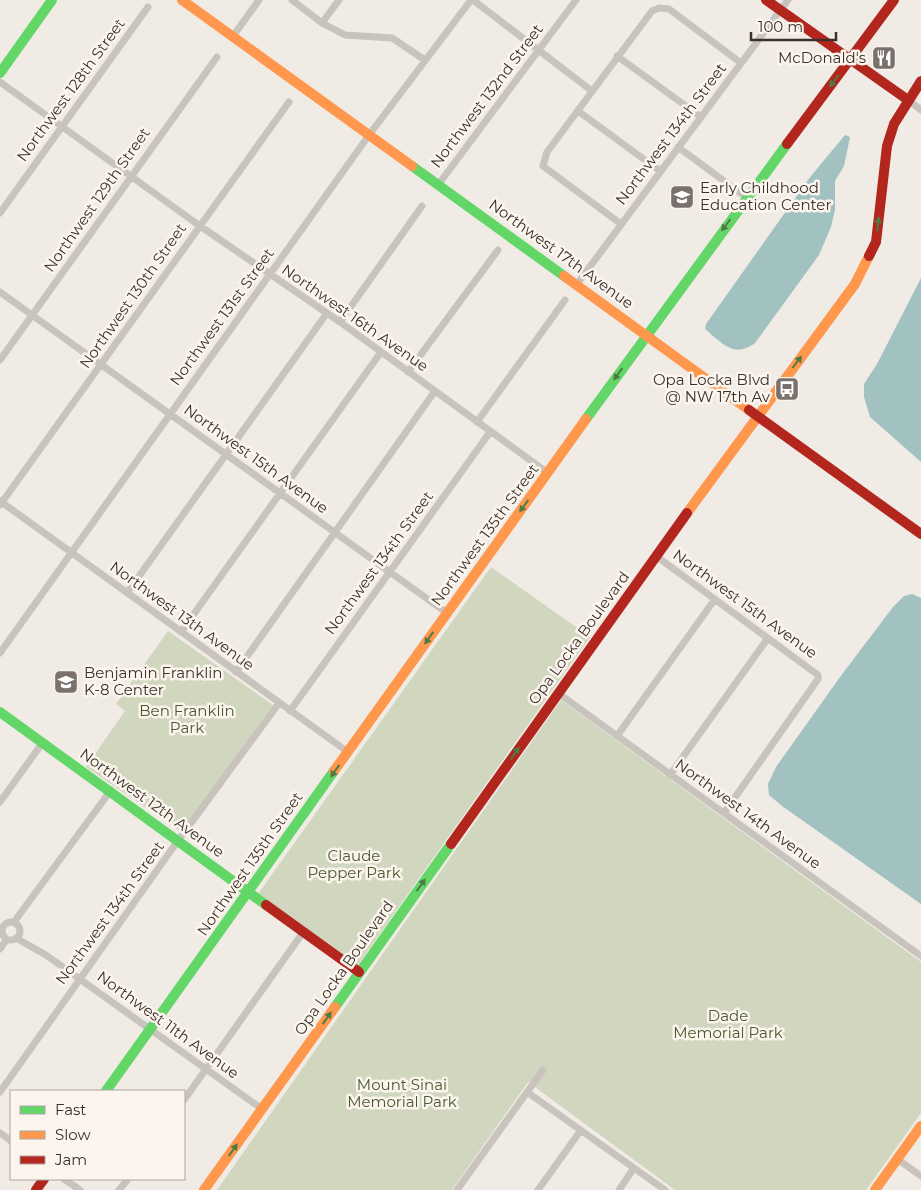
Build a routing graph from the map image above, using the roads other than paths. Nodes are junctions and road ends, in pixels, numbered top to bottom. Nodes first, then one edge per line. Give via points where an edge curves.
1 (45, 0) edge
2 (52, 0) edge
3 (182, 0) edge
4 (259, 0) edge
5 (292, 0) edge
6 (339, 0) edge
7 (472, 0) edge
8 (576, 0) edge
9 (766, 0) edge
10 (788, 0) edge
11 (894, 0) edge
12 (148, 7) dead end
13 (780, 10) junction
14 (322, 23) junction
15 (233, 36) junction
16 (539, 49) junction
17 (618, 56) junction
18 (217, 57) dead end
19 (850, 59) junction
20 (425, 60) junction
21 (0, 62) edge
22 (741, 63) junction
23 (0, 73) edge
24 (921, 81) edge
25 (0, 82) edge
26 (592, 90) junction
27 (908, 100) junction
28 (289, 102) dead end
29 (921, 110) edge
30 (578, 111) junction
31 (701, 117) junction
32 (62, 128) junction
33 (369, 136) junction
34 (678, 147) junction
35 (660, 171) junction
36 (130, 176) junction
37 (438, 185) junction
38 (747, 198) junction
39 (422, 206) dead end
40 (0, 214) edge
41 (621, 224) junction
42 (200, 226) junction
43 (498, 250) dead end
44 (269, 274) junction
45 (577, 284) junction
46 (0, 292) edge
47 (565, 300) dead end
48 (326, 313) junction
49 (32, 315) junction
50 (340, 322) junction
51 (646, 334) junction
52 (381, 352) junction
53 (0, 360) edge
54 (101, 365) junction
55 (408, 372) junction
56 (435, 391) junction
57 (169, 414) junction
58 (758, 415) junction
59 (477, 422) junction
60 (490, 432) junction
61 (225, 455) junction
62 (548, 473) junction
63 (280, 494) junction
64 (1, 502) edge
65 (335, 532) junction
66 (921, 534) edge
67 (70, 552) junction
68 (656, 556) junction
69 (390, 572) junction
70 (127, 593) junction
71 (714, 599) junction
72 (447, 613) junction
73 (181, 632) junction
74 (768, 638) junction
75 (0, 652) edge
76 (236, 672) junction
77 (558, 693) junction
78 (279, 703) junction
79 (290, 711) junction
80 (0, 712) edge
81 (617, 736) junction
82 (43, 742) junction
83 (348, 752) junction
84 (670, 775) junction
85 (111, 790) junction
86 (0, 802) edge
87 (724, 813) junction
88 (180, 840) junction
89 (249, 892) junction
90 (6, 927) edge
91 (304, 931) junction
92 (18, 935) junction
93 (0, 943) edge
94 (0, 949) edge
95 (921, 956) edge
96 (360, 972) junction
97 (80, 978) junction
98 (150, 1030) junction
99 (206, 1069) junction
100 (543, 1070) dead end
101 (107, 1090) edge
102 (0, 1092) edge
103 (527, 1092) junction
104 (185, 1099) edge
105 (262, 1109) junction
106 (921, 1126) edge
107 (581, 1130) junction
108 (897, 1159) junction
109 (634, 1168) junction
110 (921, 1176) edge
111 (65, 1180) edge
112 (80, 1190) edge
113 (204, 1190) edge
114 (457, 1190) edge
115 (538, 1190) edge
116 (619, 1190) edge
117 (665, 1190) edge
118 (875, 1190) edge

1 - 21 main road
2 - 23 main road
3 - 15 main road, Northwest 17th Avenue
4 - 15 street
5 - 14 street
6 - 14 street
7 - 16 street
7 - 20 street, Northwest 131st Street
8 - 16 street, Northwest 132nd Street
9 - 13 main road
10 - 13 street, Northwest 134th Street
11 - 19 main road, Northwest 135th Street
12 - 32 street, Northwest 128th Street
13 - 19 main road
13 - 22 street, Northwest 134th Street
14 - 20 street via 345,35 392,38
15 - 33 main road, Northwest 17th Avenue
16 - 26 street
16 - 37 street, Northwest 132nd Street
17 - 22 street via 652,11 659,8 668,9
17 - 26 street
17 - 31 street
18 - 36 street, Northwest 129th Street
19 - 27 main road
19 -> 38 main road, Northwest 135th Street
20 - 33 street, Northwest 131st Street
22 - 31 street, Northwest 134th Street
24 - 27 main road, Opa Locka Boulevard
25 - 32 street, Northwest 16th Avenue
26 - 30 street
27 - 29 street
58 -> 27 main road, Opa Locka Boulevard via 856,284 869,258 876,242 887,146 894,124
28 - 42 street, Northwest 130th Street
30 - 35 street
30 - 41 street via 547,152 543,166
31 - 34 street, Northwest 134th Street
32 - 36 street, Northwest 16th Avenue
32 - 40 street, Northwest 128th Street
33 - 37 main road, Northwest 17th Avenue
33 - 44 street, Northwest 131st Street
34 - 35 street, Northwest 134th Street
34 - 38 street
35 - 41 street, Northwest 134th Street
36 - 42 street, Northwest 16th Avenue
36 - 49 street, Northwest 129th Street
37 - 45 main road, Northwest 17th Avenue
38 -> 51 main road, Northwest 135th Street
39 - 50 street
41 - 45 street, Northwest 134th Street
42 - 44 street, Northwest 16th Avenue
42 - 54 street, Northwest 130th Street
43 - 55 street
44 - 48 street, Northwest 16th Avenue
44 - 57 street, Northwest 131st Street
45 - 51 main road, Northwest 17th Avenue
46 - 49 street, Northwest 15th Avenue
47 - 59 street
48 - 50 street, Northwest 16th Avenue
48 - 61 street
49 - 53 street, Northwest 129th Street
49 - 54 street, Northwest 15th Avenue
50 - 52 street, Northwest 16th Avenue
51 - 58 main road, Northwest 17th Avenue
51 -> 62 main road, Northwest 135th Street
52 - 55 street, Northwest 16th Avenue
52 - 63 street
54 - 57 street, Northwest 15th Avenue
54 - 64 street, Northwest 130th Street
55 - 56 street, Northwest 16th Avenue
56 - 59 street, Northwest 16th Avenue
56 - 65 street
57 - 61 street, Northwest 15th Avenue
57 - 67 street, Northwest 131st Street
58 - 66 main road, Northwest 17th Avenue
58 - 68 main road, Opa Locka Boulevard
59 - 60 street, Northwest 16th Avenue
60 - 62 street, Northwest 16th Avenue
60 - 69 street, Northwest 134th Street
61 - 63 street, Northwest 15th Avenue
61 - 70 street
62 -> 72 main road, Northwest 135th Street
63 - 65 street, Northwest 15th Avenue
63 - 73 street
64 - 67 street, Northwest 13th Avenue
65 - 69 street, Northwest 15th Avenue
65 - 76 street
67 - 70 street, Northwest 13th Avenue
67 - 75 street, Northwest 131st Street
68 - 71 street, Northwest 15th Avenue
68 - 77 main road, Opa Locka Boulevard
69 - 72 street, Northwest 15th Avenue
69 - 79 street, Northwest 134th Street
70 - 73 street, Northwest 13th Avenue
71 - 74 street, Northwest 15th Avenue
71 - 81 street
72 -> 83 main road, Northwest 135th Street
73 - 76 street, Northwest 13th Avenue
74 - 84 street
74 - 87 street, Northwest 15th Avenue via 818,675 818,680
76 - 78 street, Northwest 13th Avenue
77 - 81 street, Northwest 14th Avenue
96 -> 77 main road, Opa Locka Boulevard
78 - 79 street, Northwest 13th Avenue
78 - 88 street, Northwest 134th Street
79 - 83 street, Northwest 13th Avenue
80 - 82 main road, Northwest 12th Avenue
81 - 84 street, Northwest 14th Avenue
82 - 85 main road, Northwest 12th Avenue
82 - 86 street
83 -> 89 main road, Northwest 135th Street
84 - 87 street, Northwest 14th Avenue
85 - 88 main road, Northwest 12th Avenue
85 - 90 street via 23,912
87 - 95 street, Northwest 14th Avenue
88 - 89 main road, Northwest 12th Avenue
88 - 97 street, Northwest 134th Street
89 - 91 main road, Northwest 12th Avenue
89 - 98 main road, Northwest 135th Street
90 - 92 street
90 - 92 street
90 - 93 street
90 - 94 street
91 - 96 main road, Northwest 12th Avenue
91 - 99 street
92 - 97 street, Northwest 11th Avenue
105 -> 96 main road, Opa Locka Boulevard
97 - 98 street, Northwest 11th Avenue
97 - 102 street, Northwest 134th Street
98 - 99 street, Northwest 11th Avenue
98 - 101 main road, Northwest 135th Street
99 - 104 street
99 - 105 street, Northwest 11th Avenue
100 - 103 street
103 - 107 street
103 - 114 street
113 -> 105 main road, Opa Locka Boulevard
106 - 108 main road
107 - 109 street
107 - 115 street
108 - 110 street
108 - 118 main road
109 - 116 street
109 - 117 street
111 - 112 street

